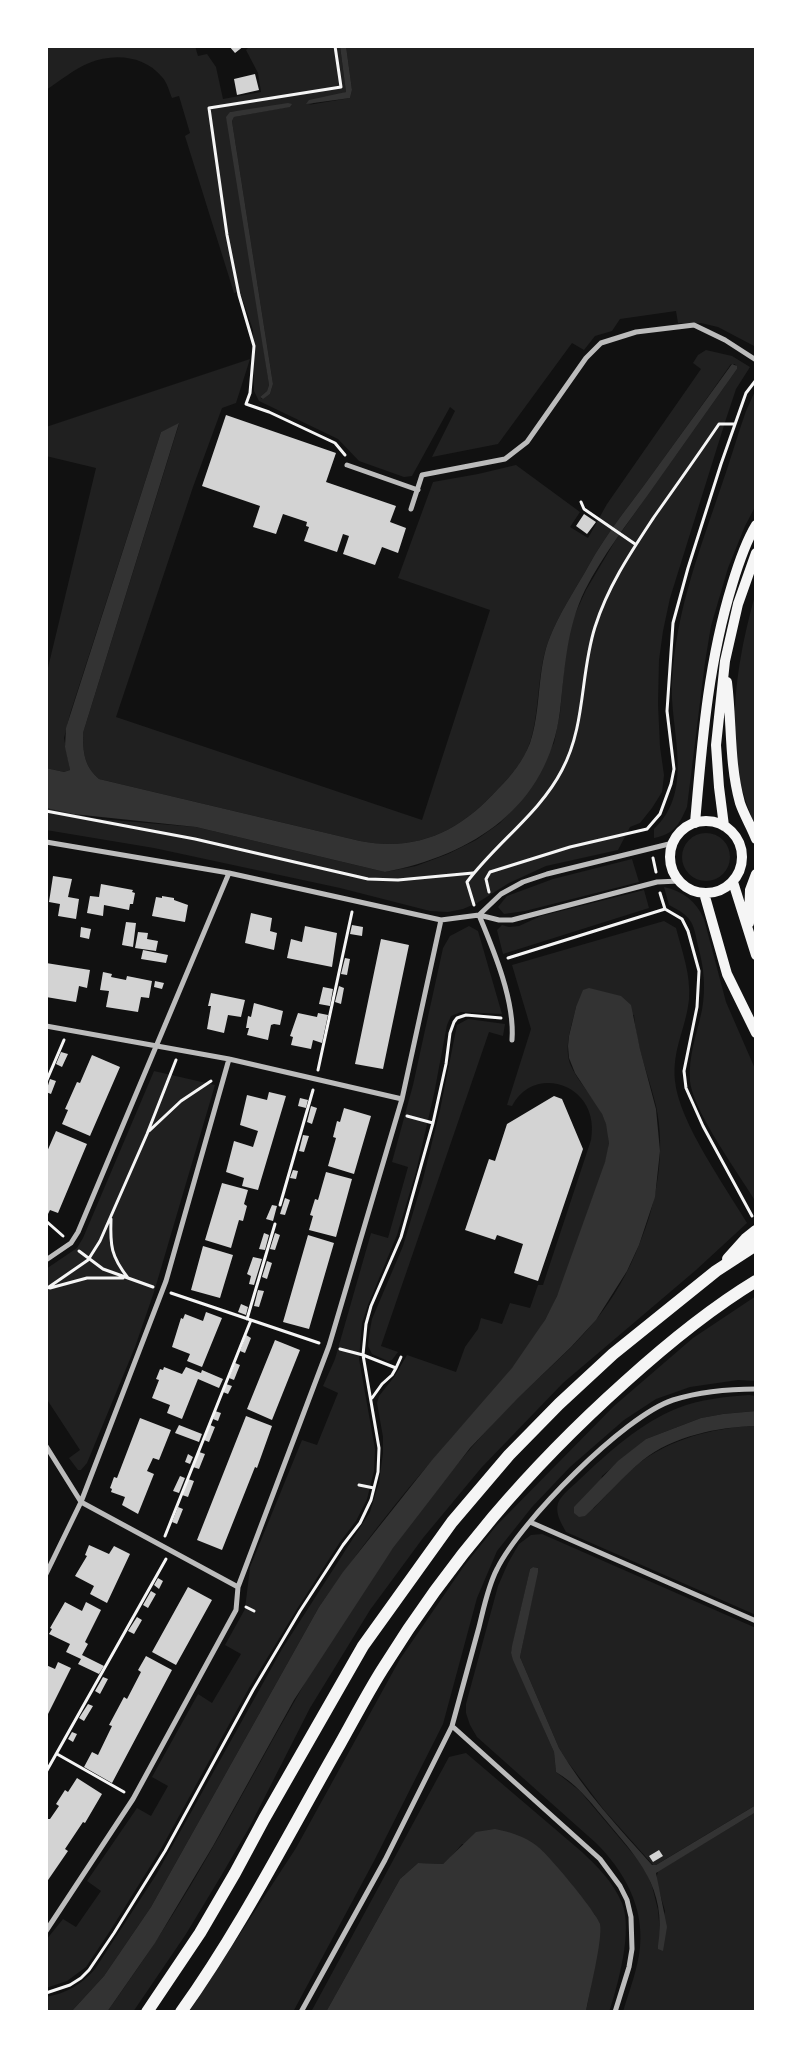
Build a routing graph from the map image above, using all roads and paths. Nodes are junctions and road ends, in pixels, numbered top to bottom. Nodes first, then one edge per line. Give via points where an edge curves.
1 (335, 46) edge
2 (756, 360) edge
3 (756, 380) edge
4 (735, 424) junction
5 (347, 465) joint
6 (418, 490) junction
7 (581, 502) dead end
8 (411, 509) dead end
9 (756, 525) edge
10 (636, 544) junction
11 (756, 553) edge
12 (724, 661) junction
13 (46, 812) edge
14 (695, 823) junction
15 (724, 826) junction
16 (647, 829) dead end
17 (756, 839) edge
18 (46, 842) edge
19 (673, 843) junction
20 (474, 872) junction
21 (229, 873) junction
22 (756, 874) edge
23 (679, 881) junction
24 (733, 882) junction
25 (704, 894) junction
26 (355, 901) junction
27 (479, 915) junction
28 (441, 920) junction
29 (748, 932) junction
30 (756, 955) edge
31 (498, 961) junction
32 (512, 1018) junction
33 (46, 1026) edge
34 (68, 1030) junction
35 (756, 1033) edge
36 (512, 1040) dead end
37 (158, 1045) junction
38 (179, 1049) junction
39 (218, 1057) junction
40 (229, 1059) junction
41 (316, 1079) junction
42 (46, 1082) edge
43 (402, 1099) junction
44 (398, 1114) junction
45 (433, 1123) junction
46 (147, 1134) junction
47 (280, 1205) dead end
48 (111, 1216) junction
49 (752, 1216) dead end
50 (46, 1221) edge
51 (275, 1224) dead end
52 (756, 1231) edge
53 (71, 1243) junction
54 (756, 1245) edge
55 (46, 1260) edge
56 (88, 1260) junction
57 (716, 1272) junction
58 (129, 1278) junction
59 (756, 1281) edge
60 (47, 1289) edge
61 (162, 1290) junction
62 (249, 1320) junction
63 (329, 1346) junction
64 (363, 1355) junction
65 (401, 1357) dead end
66 (396, 1368) junction
67 (756, 1389) edge
68 (371, 1399) junction
69 (46, 1446) edge
70 (359, 1485) dead end
71 (374, 1488) junction
72 (81, 1502) junction
73 (530, 1522) junction
74 (161, 1546) junction
75 (171, 1551) junction
76 (46, 1574) edge
77 (238, 1587) junction
78 (756, 1621) edge
79 (452, 1726) junction
80 (58, 1754) junction
81 (46, 1772) edge
82 (134, 1798) junction
83 (46, 1931) edge
84 (46, 1993) edge
85 (147, 2012) edge
86 (181, 2012) edge
87 (301, 2012) edge
88 (615, 2012) edge

1 - 5 path via 341,87 209,108 238,295 254,346 246,404 336,443 345,455
2 - 6 street via 694,325 636,332 601,343 586,358 527,442 516,452 505,459 422,475
3 - 4 path via 746,393
4 - 10 path via 719,424
4 - 16 path via 672,622 667,711 674,769 672,784 660,814
5 - 6 street
6 - 8 street
7 - 10 path via 584,509
9 - 14 main road via 738,566 718,632
10 - 20 path via 618,573 595,626 578,732 563,769 545,795
11 - 12 main road via 738,604
12 - 15 main road via 716,745
12 - 17 main road via 731,713 732,764 741,804
13 - 20 path via 195,839 368,879 398,880
14 - 15 main road via 714,822
14 - 19 main road via 681,831
15 - 24 main road via 736,837 742,852 739,873
18 - 21 street
19 - 23 main road via 670,859 672,871
19 - 27 street via 523,882 501,894
20 - 27 path via 467,882
21 - 26 street
21 - 37 street
22 - 29 main road via 750,890
23 - 25 main road via 686,888
23 - 27 street via 657,882 512,920
24 - 25 main road via 725,889
24 - 29 main road
25 - 35 main road via 727,974
26 - 28 street
26 - 41 path
27 - 28 street
27 - 31 street
28 - 43 street
29 - 30 main road
31 - 32 street
31 - 49 path via 664,909 682,919 699,971 697,1008 684,1071 686,1088
32 - 36 street
32 - 45 path via 457,1018 450,1033
33 - 34 street
34 - 37 street
34 - 42 path
37 - 38 street
37 - 53 street
38 - 39 street
38 - 46 path
39 - 40 street
39 - 46 path via 212,1081 181,1101
40 - 41 street
40 - 61 street
41 - 43 street
41 - 47 path
43 - 44 street
44 - 45 path
44 - 63 street
45 - 64 path via 401,1237 371,1306
46 - 48 path
48 - 56 path
48 - 58 path via 111,1249
50 - 53 path
51 - 62 path
52 - 57 main road
53 - 55 street
53 - 56 path
54 - 57 main road
56 - 58 path
56 - 60 path
57 - 85 main road via 613,1354 559,1404 509,1455 452,1522 363,1646 200,1933
58 - 60 path via 87,1278
58 - 61 path
59 - 86 main road via 683,1332 576,1426 477,1535 381,1671 205,1978
61 - 62 path
61 - 72 street
62 - 63 path
62 - 74 path
63 - 64 path
63 - 77 street
64 - 66 path
64 - 68 path
65 - 66 path
66 - 68 path
67 - 73 street via 672,1400 643,1416 589,1460
68 - 71 path via 379,1448
69 - 72 street
70 - 71 path
71 - 84 path via 360,1523 290,1627 165,1851 119,1925 81,1978
72 - 74 street
72 - 76 street
73 - 78 street
73 - 79 street via 496,1569
74 - 75 street
75 - 77 street
75 - 80 path
77 - 82 street via 236,1610
79 - 87 street via 385,1860
79 - 88 street via 600,1858 620,1886 631,1917 632,1949
80 - 81 path
80 - 82 path
82 - 83 street

